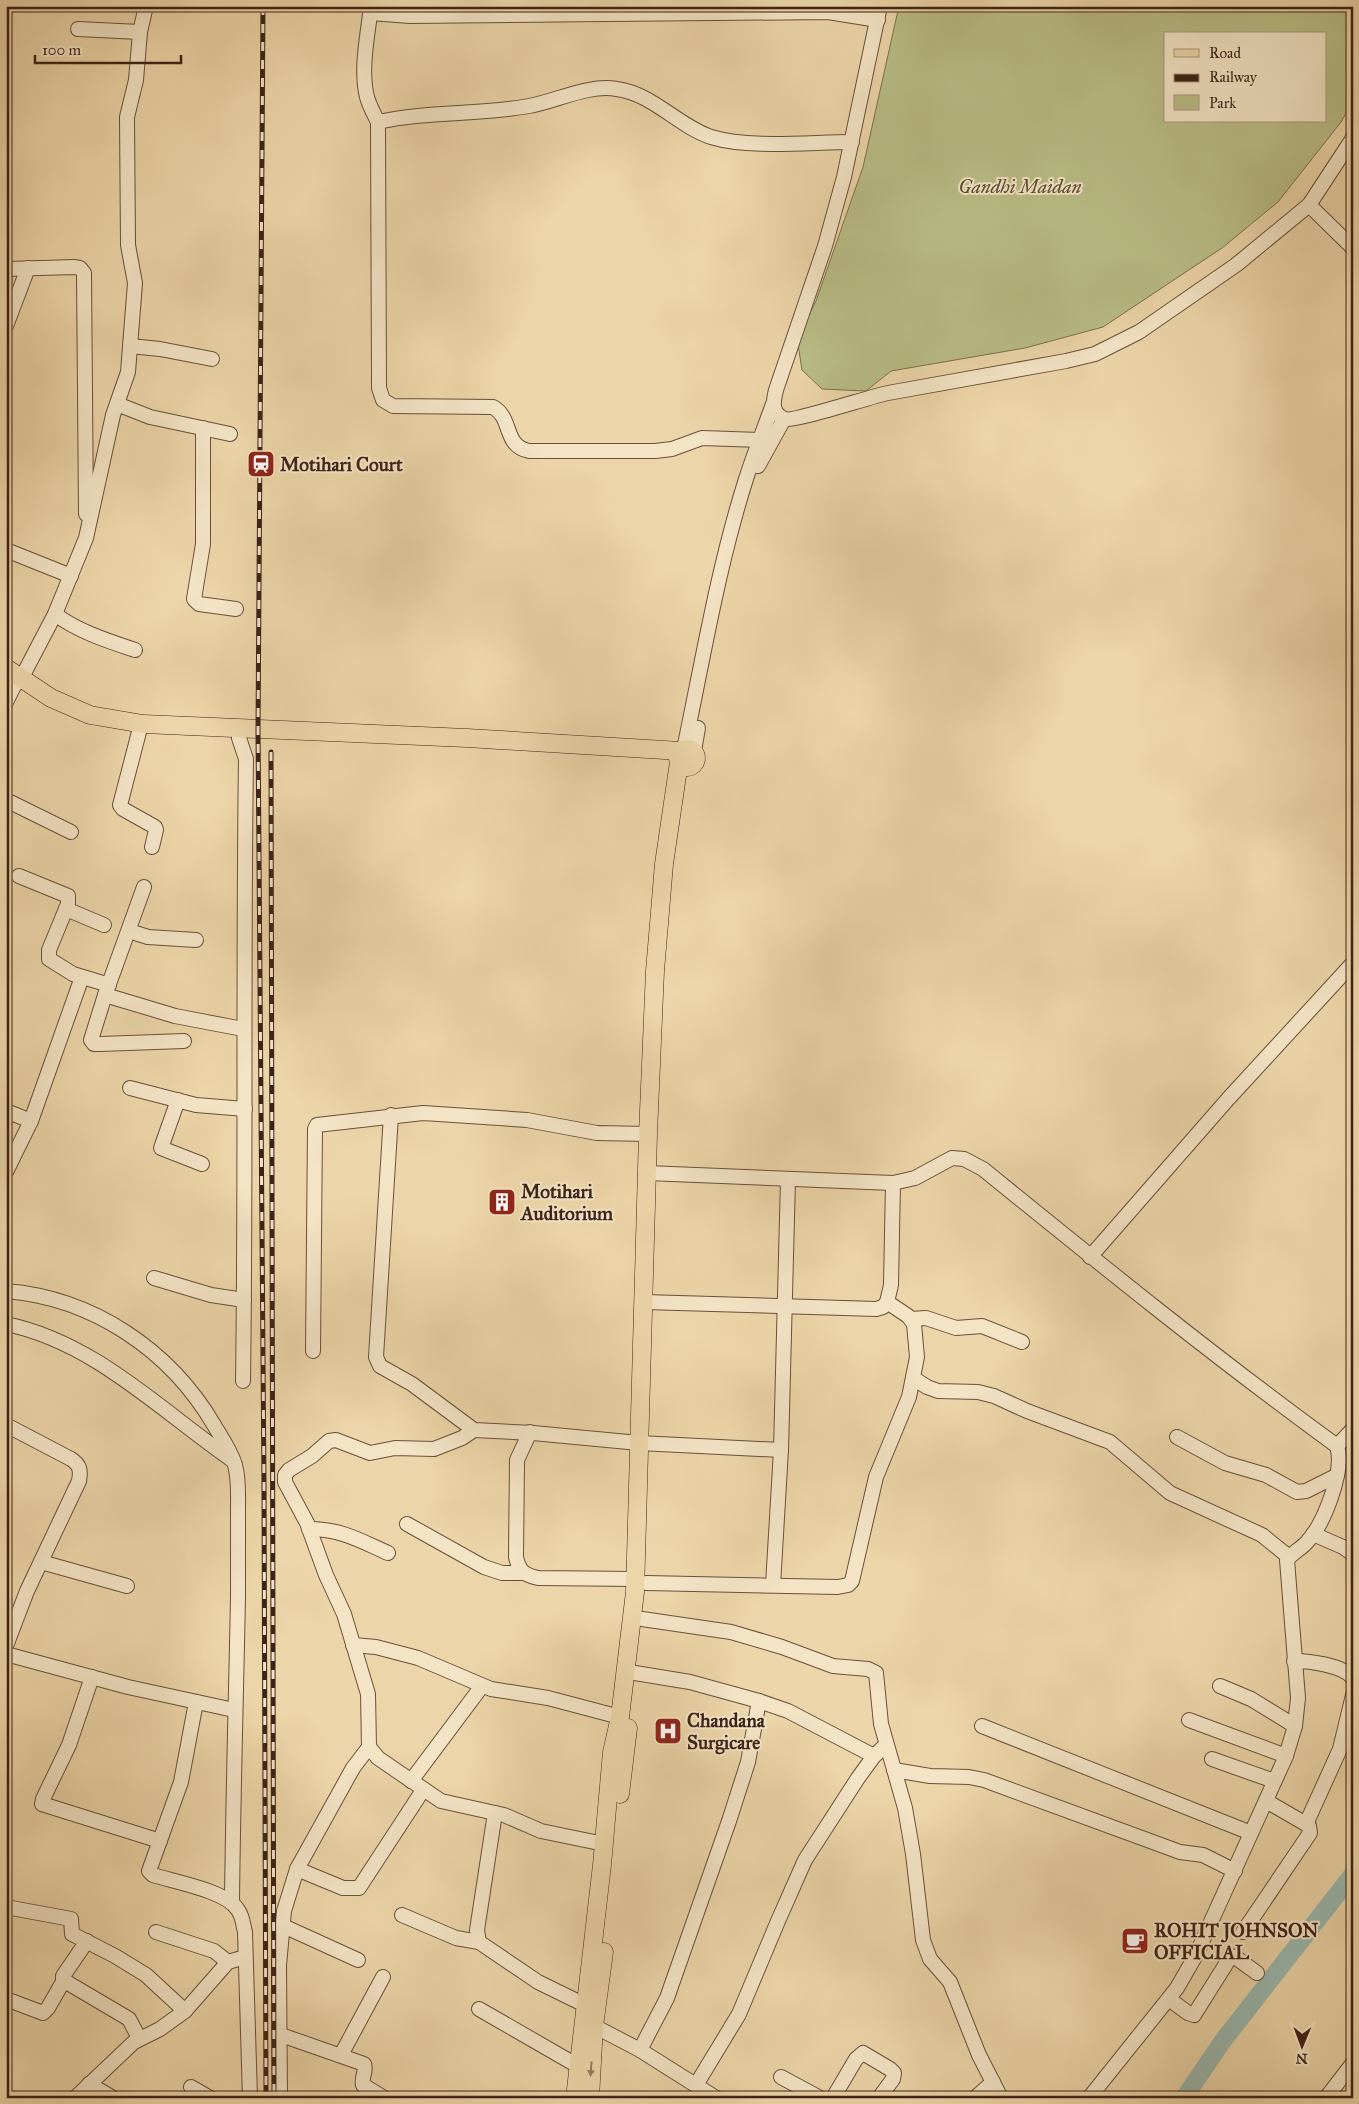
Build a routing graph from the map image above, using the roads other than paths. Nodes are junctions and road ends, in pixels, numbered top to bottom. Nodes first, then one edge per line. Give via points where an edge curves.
1 (146, 6) edge
2 (370, 10) edge
3 (879, 13) edge
4 (78, 29) dead end
5 (140, 32) junction
6 (378, 122) junction
7 (1353, 138) edge
8 (852, 142) junction
9 (1309, 205) junction
10 (1353, 248) edge
11 (28, 268) junction
12 (6, 269) edge
13 (6, 326) edge
14 (130, 346) junction
15 (212, 359) dead end
16 (117, 404) junction
17 (773, 404) junction
18 (784, 419) junction
19 (203, 428) junction
20 (230, 434) dead end
21 (760, 440) junction
22 (86, 538) junction
23 (6, 550) edge
24 (71, 576) junction
25 (236, 609) dead end
26 (55, 614) junction
27 (135, 650) dead end
28 (6, 668) edge
29 (12, 687) edge
30 (139, 732) junction
31 (239, 738) junction
32 (685, 756) junction
33 (6, 800) edge
34 (71, 832) dead end
35 (152, 847) dead end
36 (20, 876) dead end
37 (144, 888) dead end
38 (66, 909) junction
39 (104, 925) dead end
40 (129, 931) junction
41 (196, 940) dead end
42 (1353, 963) edge
43 (82, 977) junction
44 (107, 990) junction
45 (243, 1029) junction
46 (184, 1041) dead end
47 (130, 1088) dead end
48 (178, 1100) junction
49 (245, 1109) junction
50 (6, 1111) edge
51 (391, 1115) junction
52 (30, 1121) junction
53 (648, 1134) junction
54 (202, 1164) dead end
55 (7, 1167) edge
56 (653, 1173) junction
57 (788, 1179) junction
58 (893, 1183) junction
59 (1090, 1257) junction
60 (154, 1278) dead end
61 (6, 1291) edge
62 (244, 1300) junction
63 (649, 1302) junction
64 (887, 1302) junction
65 (784, 1307) junction
66 (911, 1318) junction
67 (6, 1324) edge
68 (1022, 1342) dead end
69 (313, 1351) dead end
70 (913, 1378) junction
71 (243, 1381) dead end
72 (6, 1425) edge
73 (1353, 1429) edge
74 (474, 1430) junction
75 (530, 1432) junction
76 (1176, 1437) dead end
77 (645, 1444) junction
78 (1337, 1446) junction
79 (781, 1450) junction
80 (234, 1462) junction
81 (1336, 1476) junction
82 (407, 1524) dead end
83 (309, 1529) junction
84 (1313, 1534) junction
85 (388, 1553) dead end
86 (1353, 1554) edge
87 (1289, 1557) junction
88 (41, 1562) junction
89 (523, 1573) junction
90 (640, 1581) junction
91 (773, 1585) junction
92 (126, 1586) dead end
93 (642, 1618) junction
94 (353, 1645) junction
95 (6, 1646) edge
96 (6, 1654) edge
97 (1294, 1661) junction
98 (635, 1673) junction
99 (92, 1677) junction
100 (1353, 1678) edge
101 (482, 1686) junction
102 (1220, 1686) dead end
103 (1353, 1695) edge
104 (759, 1701) junction
105 (196, 1702) junction
106 (234, 1710) junction
107 (620, 1717) junction
108 (1189, 1720) dead end
109 (982, 1726) dead end
110 (1295, 1726) junction
111 (886, 1745) junction
112 (369, 1746) junction
113 (874, 1756) junction
114 (1286, 1756) junction
115 (1212, 1759) dead end
116 (894, 1770) junction
117 (411, 1781) junction
118 (1274, 1782) junction
119 (423, 1790) junction
120 (1266, 1801) junction
121 (495, 1813) junction
122 (1306, 1824) junction
123 (1252, 1833) junction
124 (160, 1841) junction
125 (604, 1844) junction
126 (297, 1869) junction
127 (1235, 1870) junction
128 (232, 1902) junction
129 (6, 1907) edge
130 (402, 1915) dead end
131 (281, 1925) junction
132 (156, 1932) dead end
133 (1243, 1932) dead end
134 (87, 1941) junction
135 (479, 1942) junction
136 (245, 1957) junction
137 (358, 1960) dead end
138 (228, 1962) junction
139 (1257, 1973) dead end
140 (383, 1977) dead end
141 (64, 1980) junction
142 (6, 1999) edge
143 (1168, 1999) junction
144 (585, 2005) junction
145 (480, 2009) dead end
146 (185, 2011) junction
147 (594, 2026) junction
148 (281, 2035) junction
149 (139, 2038) junction
150 (640, 2050) junction
151 (341, 2055) junction
152 (1353, 2063) edge
153 (578, 2066) junction
154 (781, 2076) dead end
155 (993, 2082) junction
156 (89, 2084) junction
157 (696, 2085) junction
158 (191, 2087) dead end
159 (75, 2098) edge
160 (113, 2098) edge
161 (210, 2098) edge
162 (250, 2098) edge
163 (280, 2098) edge
164 (384, 2098) edge
165 (575, 2098) edge
166 (590, 2098) edge
167 (716, 2098) edge
168 (820, 2098) edge
169 (833, 2098) edge
170 (879, 2098) edge
171 (975, 2098) edge
172 (1001, 2098) edge
173 (1089, 2098) edge
174 (1326, 2098) edge

1 - 5 street
2 - 3 street via 410,16
2 - 6 street via 366,38 366,85
3 - 8 street
4 - 5 street
5 - 14 street via 136,80 126,124 128,245 135,283
6 - 8 street via 528,106 585,91 616,88 648,100 687,126 712,137 760,143
6 - 21 street via 379,388 382,400 393,406 493,407 502,413 514,444 530,451 656,451 702,438
7 - 9 street
8 - 17 street via 825,246 794,332
9 - 10 street
9 - 18 street via 1203,290 1139,332 1094,354 1035,368 864,398 798,419
11 - 12 street
11 - 13 street
11 - 22 street via 75,267 84,273
14 - 15 street via 160,348
14 - 16 street via 125,382
16 - 19 street via 150,417
16 - 22 street
17 - 18 street
17 - 21 street
18 - 32 street via 755,471
19 - 20 street
19 - 25 street via 203,544 194,599 198,604
21 - 32 street via 745,481 718,587
22 - 24 street
23 - 24 street
24 - 26 street
26 - 27 street via 110,642
26 - 29 street
28 - 29 main road
29 - 30 main road via 82,722
29 - 32 main road via 51,698 90,715 143,724 467,738
30 - 31 main road
30 - 35 street via 120,805 155,827
31 - 32 main road
31 - 45 street via 246,759
32 - 53 main road via 659,905
32 - 56 main road via 665,959
33 - 34 street
36 - 38 street via 66,894 69,902
37 - 40 street
38 - 39 street
38 - 43 street via 48,956 65,970
40 - 41 street
40 - 44 street
42 - 59 street
43 - 44 street
43 - 52 street
44 - 45 street via 175,1016
44 - 46 street via 92,1035 94,1044
45 - 49 street
47 - 48 street
48 - 49 street via 209,1107
48 - 54 street via 161,1148
49 - 62 street
50 - 52 street
51 - 53 street via 461,1114 527,1120 598,1133
51 - 69 street via 316,1127
51 - 74 street via 376,1360 380,1366 412,1384
52 - 55 street
53 - 56 main road
56 - 57 street
56 - 63 main road
57 - 58 street
57 - 65 street
58 - 59 street via 915,1178 952,1158 964,1159 983,1169
58 - 64 street via 891,1285
59 - 78 street
60 - 62 street via 210,1295
61 - 80 street via 82,1308 145,1345 198,1400
62 - 71 street
63 - 65 street
63 - 77 main road
64 - 65 street via 876,1309
64 - 66 street
65 - 79 street
66 - 68 street via 926,1318 956,1328 982,1326
66 - 70 street via 917,1348
67 - 80 street via 34,1330 82,1353 138,1389
70 - 87 street via 938,1391 978,1392 994,1396 1110,1442 1170,1493 1262,1536
70 - 91 street via 876,1478 852,1581 838,1586
72 - 88 street via 79,1466 79,1481
73 - 78 street
74 - 75 street
74 - 83 street via 434,1449 395,1448 370,1453 336,1440 329,1441 285,1475 287,1488
75 - 77 street
75 - 89 street via 519,1453 516,1478 516,1557
76 - 81 street via 1219,1461 1266,1475 1297,1492 1306,1492
77 - 79 street
77 - 90 main road
78 - 81 street via 1340,1459
79 - 91 street
80 - 106 street via 238,1480 238,1556
81 - 84 street via 1326,1514
82 - 89 street via 484,1567 502,1573
83 - 85 street via 342,1532
83 - 94 street via 344,1614
84 - 86 street
84 - 87 street
87 - 97 street
88 - 92 street
88 - 95 street
89 - 90 street via 538,1578
90 - 91 street
90 - 93 main road
90 - 107 main road
93 - 98 main road
93 - 111 street via 731,1632 833,1666 872,1670 877,1677 880,1724
94 - 101 street via 376,1647 418,1658
94 - 112 street via 368,1694
96 - 99 street
97 - 100 street via 1314,1662 1346,1672
97 - 110 street via 1298,1698
98 - 104 street via 690,1682
98 - 147 main road
99 - 105 street
99 - 124 street via 69,1745 42,1804
101 - 107 street via 548,1698
101 - 117 street
102 - 110 street via 1251,1699
103 - 122 street via 1340,1749
104 - 113 street via 788,1711
104 - 150 street via 748,1762 729,1821 667,1998
105 - 106 street
105 - 124 street via 181,1782
106 - 128 street
107 - 125 main road via 612,1752
108 - 114 street
109 - 123 street
110 - 114 street
111 - 113 street
111 - 116 street
112 - 117 street via 378,1758
112 - 126 street via 345,1781
113 - 157 street via 805,1860 739,2014
114 - 118 street
115 - 118 street
116 - 127 street via 984,1780 1180,1852 1203,1855
116 - 155 street via 913,1854 923,1940 930,1959 950,1982
117 - 119 street
118 - 120 street
119 - 121 street via 441,1801
119 - 126 street via 359,1888 343,1888
120 - 122 street
120 - 123 street
121 - 125 street via 541,1832
121 - 135 street via 477,1930
122 - 133 street via 1310,1828 1309,1835
123 - 127 street
124 - 128 street via 149,1868 150,1874
125 - 144 main road
126 - 131 street
127 - 143 street via 1196,1955
128 - 136 street via 243,1920
129 - 134 street via 70,1918 72,1933
130 - 135 street via 456,1938
131 - 137 street
131 - 148 street
132 - 138 street via 214,1951
134 - 141 street via 63,1976
134 - 146 street via 146,1975
135 - 144 street via 538,1982
136 - 138 street
136 - 162 street
138 - 146 street
139 - 143 street via 1231,1956 1194,2015
140 - 151 street
141 - 142 street via 43,2012
141 - 149 street via 129,2019
143 - 173 street
144 - 153 main road
145 - 153 street
146 - 149 street via 160,2029
147 - 150 street
147 -> 166 main road
148 - 151 street
148 - 163 street
149 - 156 street
150 - 157 street
151 - 164 street via 364,2064 363,2085
152 - 174 street
153 - 165 main road
154 - 168 street
155 - 171 street
155 - 172 street
156 - 159 street
156 - 160 street
157 - 167 street
158 - 161 street
169 - 170 street via 858,2055 863,2053 894,2073

